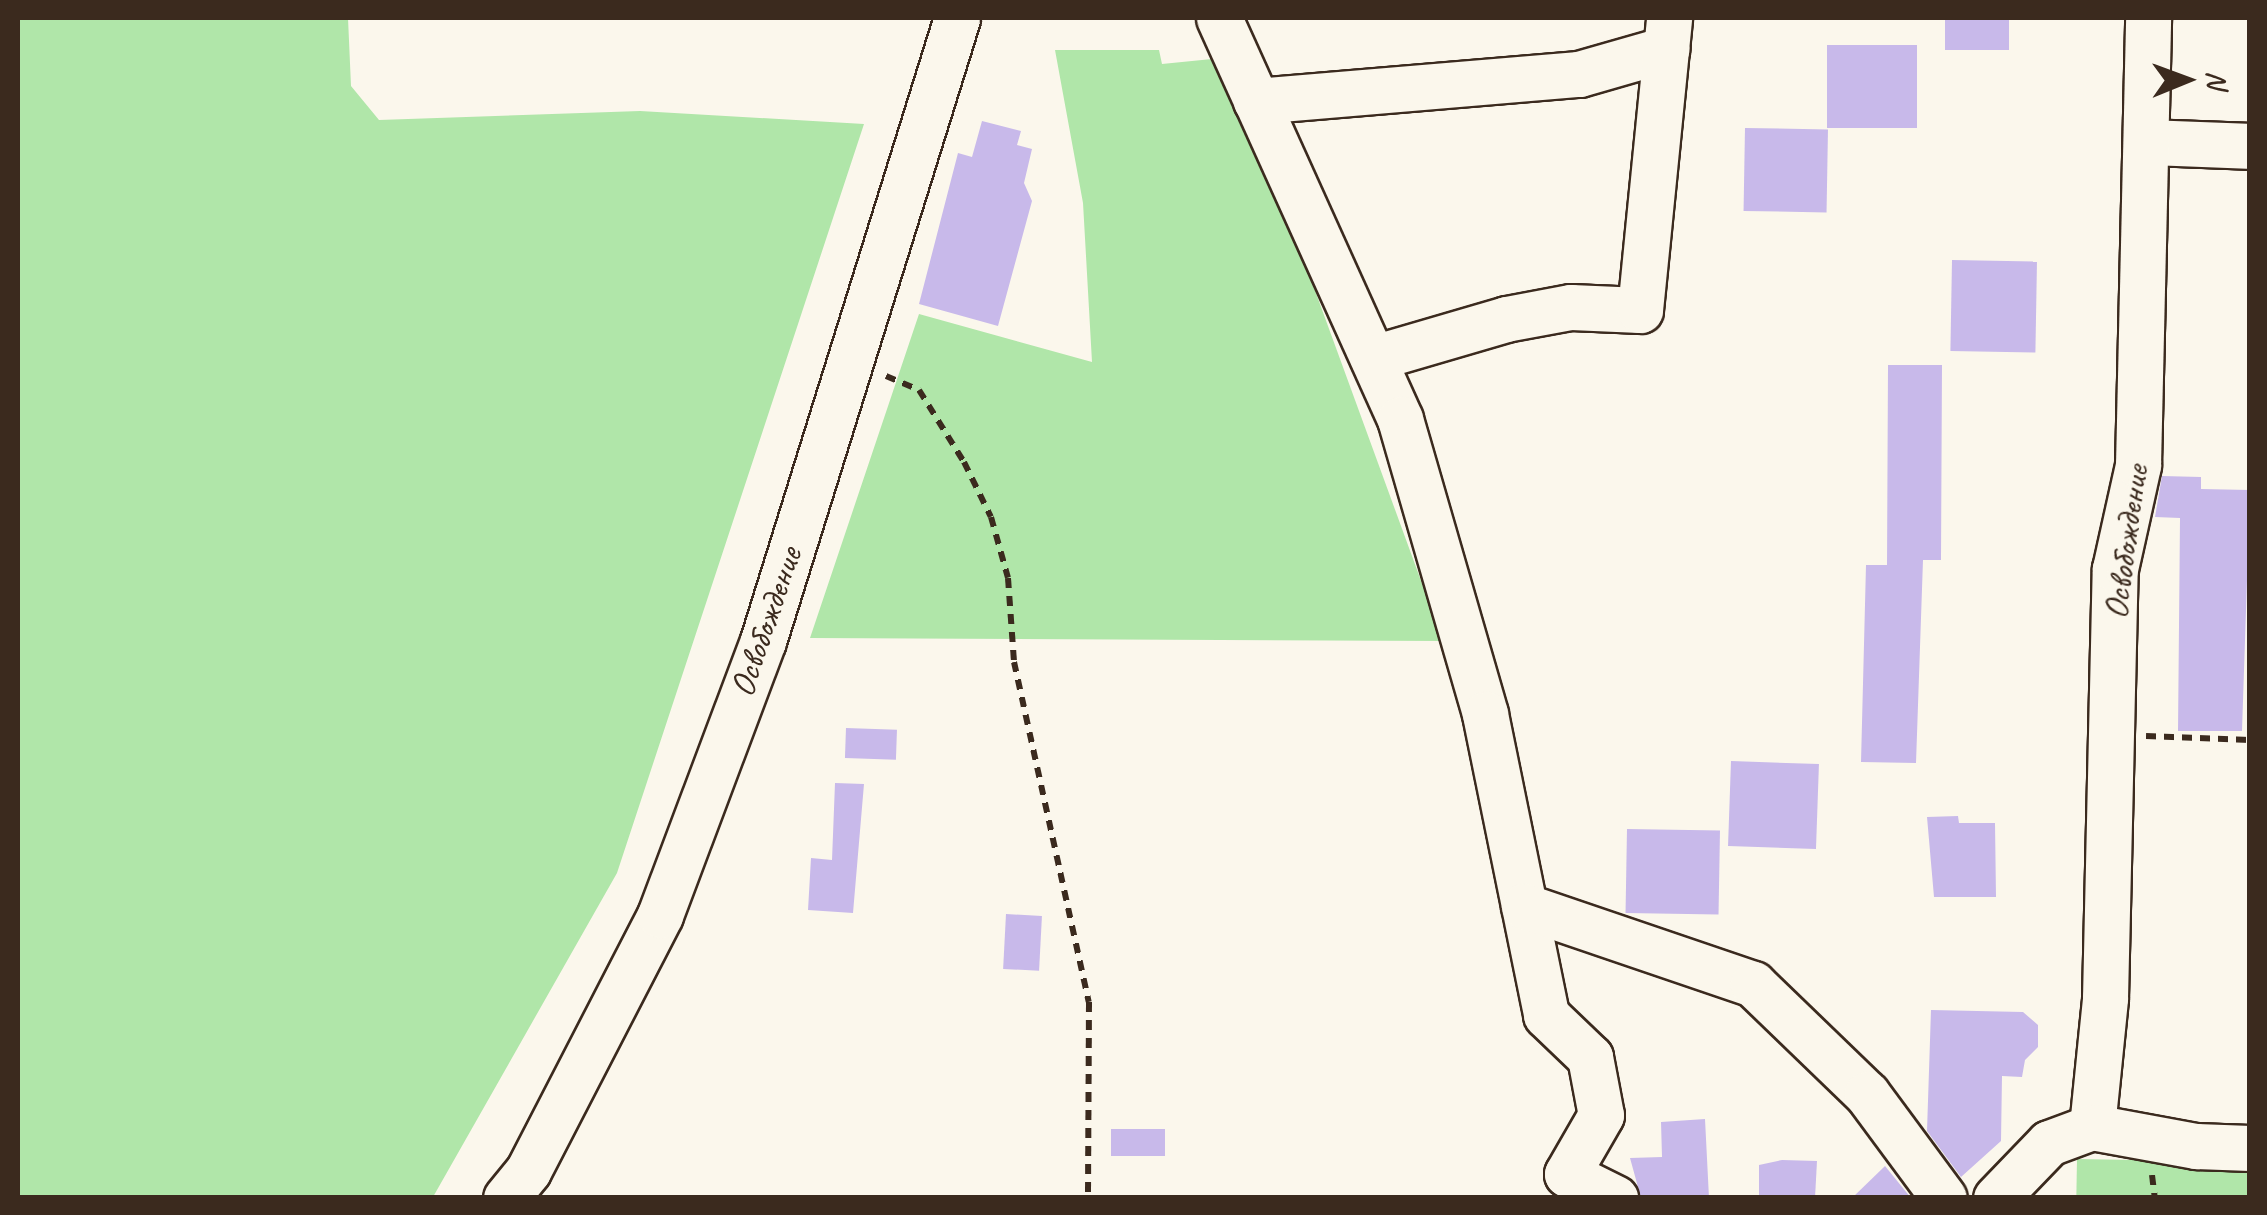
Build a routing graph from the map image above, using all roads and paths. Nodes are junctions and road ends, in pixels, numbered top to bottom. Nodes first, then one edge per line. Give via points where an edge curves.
1 (957, 18) edge
2 (1219, 18) edge
3 (2148, 18) edge
4 (1667, 33) edge
5 (1256, 100) junction
6 (2148, 142) junction
7 (2250, 146) edge
8 (1373, 358) junction
9 (850, 360) junction
10 (2111, 734) junction
11 (2250, 740) edge
12 (1524, 906) junction
13 (2092, 1126) junction
14 (2250, 1148) edge
15 (506, 1198) edge
16 (1088, 1198) edge
17 (1616, 1198) edge
18 (1944, 1198) edge
19 (1996, 1198) edge

1 - 9 street, Освобождение
2 - 5 street
3 - 6 street, Освобождение
4 - 5 street via 1579,74
4 - 8 street via 1640,310 1571,307 1506,318
5 - 8 street
6 - 7 street
6 - 10 street, Освобождение via 2138,465 2114,569
8 - 12 street via 1400,419 1485,714
9 - 15 street, Освобождение via 763,641 660,915 528,1172
9 - 16 path via 919,390 991,517 1008,578 1014,662 1089,1002
10 - 11 path
10 - 13 street, Освобождение via 2105,998
12 - 17 street via 1546,1015 1590,1057 1601,1115 1567,1174
12 - 18 street via 1753,984 1867,1094
13 - 14 street via 2196,1146
13 - 19 street via 2049,1143

